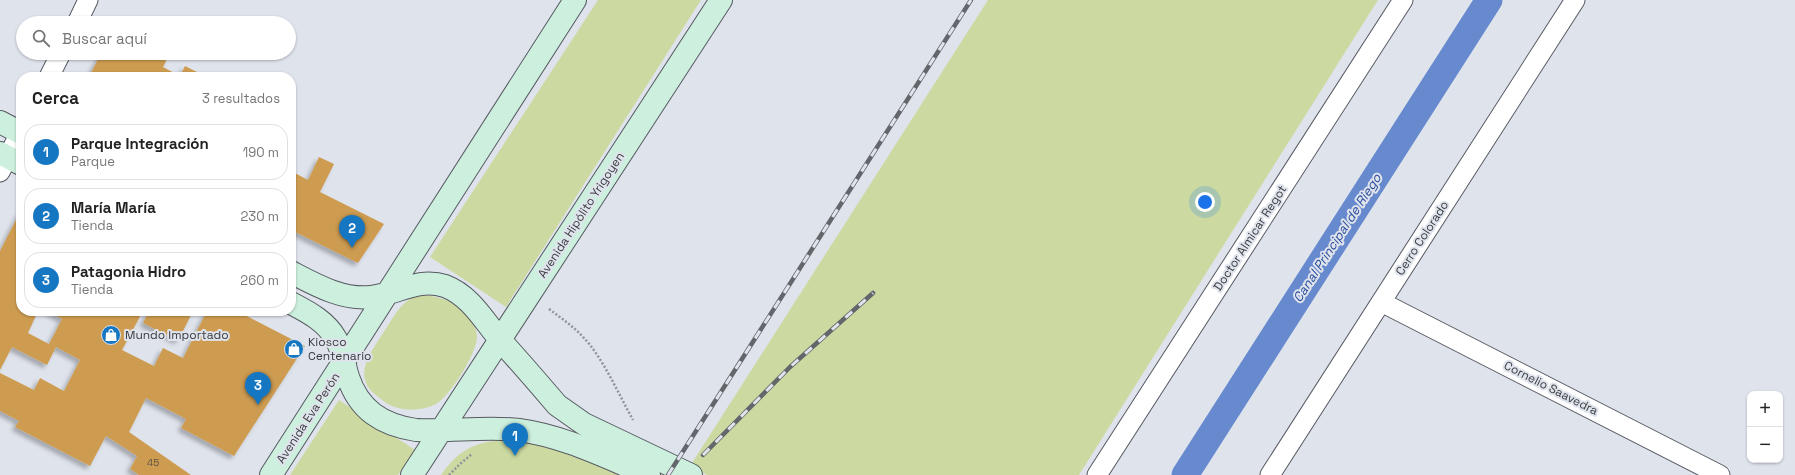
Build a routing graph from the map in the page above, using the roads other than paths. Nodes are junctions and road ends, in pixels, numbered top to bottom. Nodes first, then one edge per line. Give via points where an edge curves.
1 (88, 0) edge
2 (575, 0) edge
3 (721, 0) edge
4 (1403, 0) edge
5 (1575, 0) edge
6 (80, 16) edge
7 (58, 60) edge
8 (52, 72) edge
9 (0, 122) edge
10 (16, 130) edge
11 (16, 143) edge
12 (7, 162) edge
13 (296, 275) edge
14 (388, 294) junction
15 (1381, 302) junction
16 (296, 306) edge
17 (500, 339) junction
18 (345, 360) junction
19 (441, 430) junction
20 (271, 475) edge
21 (412, 475) edge
22 (649, 475) edge
23 (691, 475) edge
24 (1097, 475) edge
25 (1270, 475) edge
26 (1720, 475) edge

1 - 6 street
2 - 14 main road
3 - 17 main road, Avenida Hipólito Yrigoyen
4 - 24 street, Doctor Almicar Regot
5 - 15 street, Cerro Colorado
7 - 8 street
9 - 10 main road
11 - 12 street
13 - 14 main road via 342,295 370,297
14 - 17 main road via 419,283 444,286 467,299
14 - 18 main road
15 - 25 street, Cerro Colorado
15 - 26 street, Cornelio Saavedra
16 - 18 main road via 322,321 336,338
17 - 19 main road, Avenida Hipólito Yrigoyen
17 - 23 main road via 557,405 574,418
18 - 19 main road via 351,387 377,418 402,428
18 - 20 main road, Avenida Eva Perón
19 - 21 main road
19 - 22 main road via 505,429 540,434

